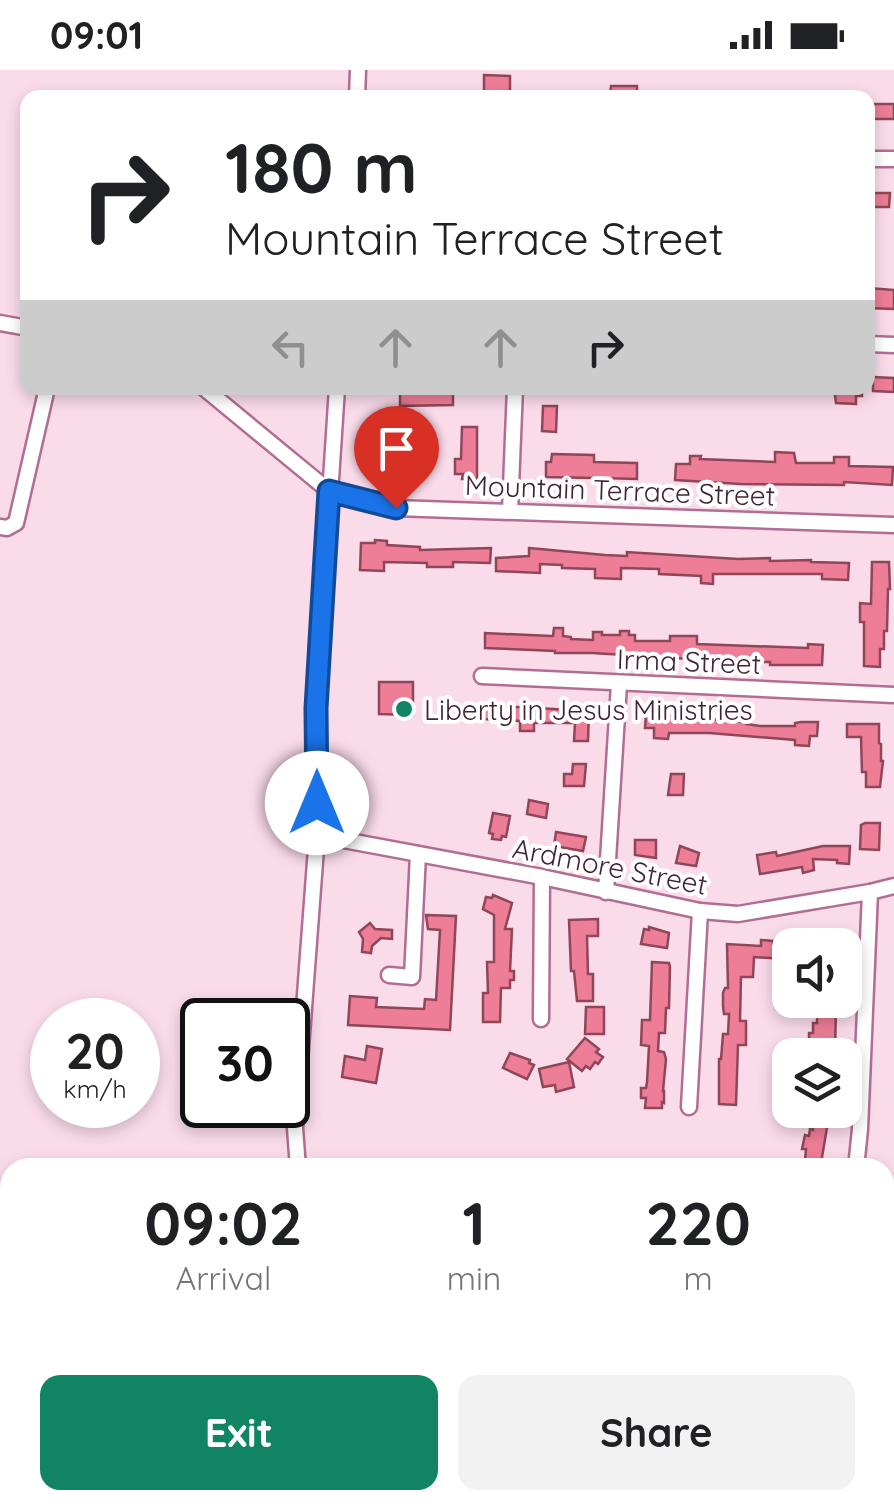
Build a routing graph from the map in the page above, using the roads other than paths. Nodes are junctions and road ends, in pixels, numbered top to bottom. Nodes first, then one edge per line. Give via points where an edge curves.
1 (45, 395) edge
2 (212, 395) edge
3 (336, 395) edge
4 (515, 395) edge
5 (329, 491) junction
6 (510, 511) junction
7 (894, 525) edge
8 (0, 527) edge
9 (482, 676) dead end
10 (619, 684) junction
11 (894, 695) edge
12 (317, 835) junction
13 (418, 854) junction
14 (542, 877) junction
15 (894, 886) edge
16 (606, 892) junction
17 (870, 892) junction
18 (700, 911) junction
19 (389, 975) dead end
20 (541, 1019) dead end
21 (689, 1107) dead end
22 (298, 1158) edge
23 (857, 1158) edge

1 - 8 street via 16,524
2 - 5 street, Mountain Terrace Street
3 - 5 street
4 - 6 street
5 - 6 street, Mountain Terrace Street via 396,508
5 - 12 street via 316,708
6 - 7 street, Mountain Terrace Street
9 - 10 street, Irma Street
10 - 11 street, Irma Street
10 - 16 street
12 - 13 street, Ardmore Street
12 - 22 street
13 - 14 street, Ardmore Street
13 - 19 street via 412,976
14 - 16 street, Ardmore Street
14 - 20 street
15 - 17 street, Ardmore Street
16 - 18 street, Ardmore Street
17 - 18 street, Ardmore Street via 738,914
17 - 23 street
18 - 21 street

